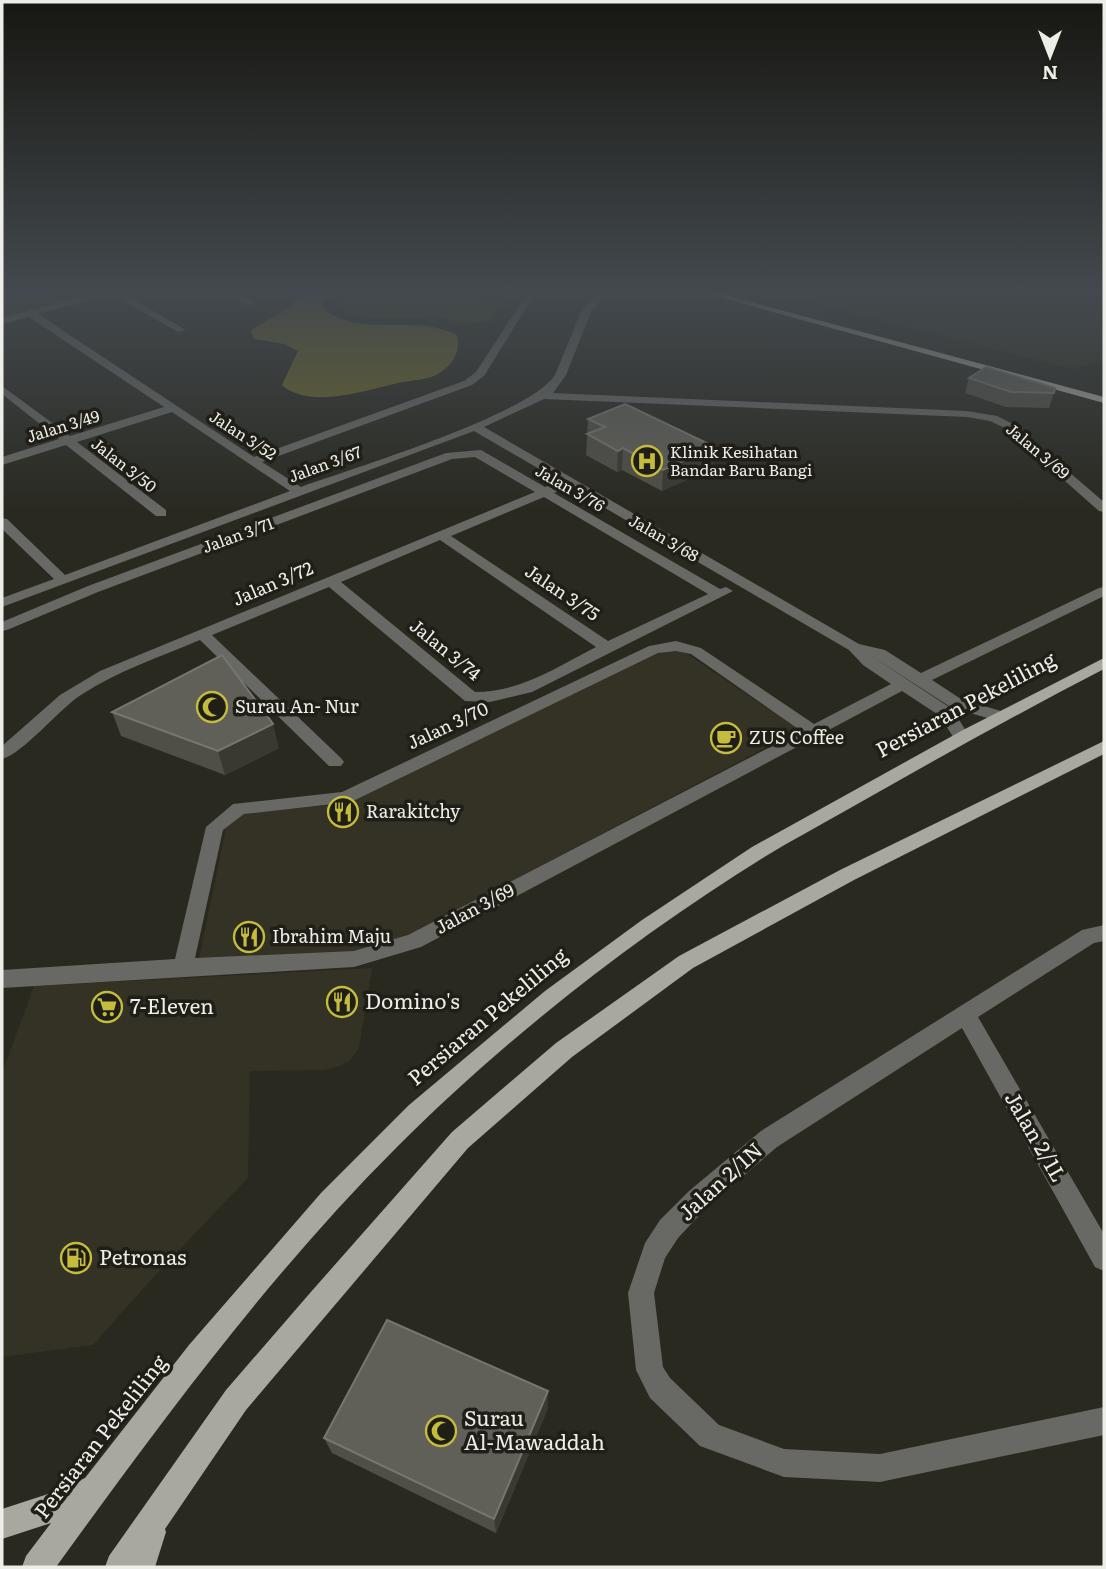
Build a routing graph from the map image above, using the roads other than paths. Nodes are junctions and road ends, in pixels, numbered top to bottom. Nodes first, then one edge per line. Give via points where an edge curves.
1 (109, 365) edge
2 (486, 365) edge
3 (564, 365) edge
4 (980, 365) edge
5 (1012, 365) edge
6 (2, 389) edge
7 (1104, 390) edge
8 (543, 396) junction
9 (1104, 402) edge
10 (173, 408) junction
11 (475, 427) junction
12 (68, 441) junction
13 (477, 453) joint
14 (2, 461) edge
15 (254, 461) junction
16 (569, 482) junction
17 (298, 491) junction
18 (542, 492) junction
19 (1104, 508) edge
20 (161, 513) dead end
21 (2, 522) edge
22 (440, 535) junction
23 (62, 579) junction
24 (331, 581) junction
25 (741, 583) junction
26 (1104, 592) edge
27 (719, 594) junction
28 (2, 603) edge
29 (2, 627) edge
30 (202, 635) junction
31 (607, 647) junction
32 (1104, 663) edge
33 (550, 678) joint
34 (911, 682) junction
35 (998, 716) junction
36 (812, 732) junction
37 (961, 736) junction
38 (1104, 747) edge
39 (6, 751) edge
40 (335, 762) dead end
41 (1104, 933) edge
42 (183, 967) junction
43 (2, 979) edge
44 (966, 1016) junction
45 (1104, 1258) edge
46 (1104, 1421) edge
47 (94, 1488) junction
48 (154, 1518) junction
49 (2, 1524) edge
50 (37, 1567) edge
51 (120, 1567) edge
52 (140, 1567) edge

1 - 10 street, Jalan 3/52
2 - 15 street via 468,383
3 - 8 street
4 - 9 main road
5 - 7 main road
6 - 12 street, Jalan 3/50
8 - 11 street, Jalan 3/67
8 - 19 street, Jalan 3/69 via 993,418 1009,426
10 - 12 street, Jalan 3/49
10 - 15 street, Jalan 3/52
11 - 16 street, Jalan 3/68
11 - 17 street, Jalan 3/67
12 - 14 street, Jalan 3/49
12 - 20 street, Jalan 3/50
13 - 18 street, Jalan 3/76
13 - 29 street, Jalan 3/71 via 450,456
15 - 17 street, Jalan 3/52
16 - 18 street, Jalan 3/72
16 - 25 street, Jalan 3/68
17 - 23 street, Jalan 3/67
18 - 22 street, Jalan 3/72
18 - 27 street, Jalan 3/76
21 - 23 street
22 - 24 street, Jalan 3/72
22 - 31 street, Jalan 3/75
23 - 28 street, Jalan 3/67
24 - 30 street, Jalan 3/72
24 - 33 street, Jalan 3/74 via 471,697 505,697
25 - 27 street
25 - 34 street, Jalan 3/68 via 854,647 868,662
26 - 34 street, Jalan 3/69
27 - 31 street
30 - 39 street, Jalan 3/72 via 75,689
30 - 40 street
31 - 33 street, Jalan 3/75
32 - 35 main road, Persiaran Pekeliling
34 - 35 street, Jalan 3/68
34 - 36 street, Jalan 3/69
34 - 37 street, Jalan 3/68 via 946,712
35 - 37 main road, Persiaran Pekeliling
36 - 42 street, Jalan 3/69 via 414,941 354,959
36 - 42 street, Jalan 3/70 via 696,651 676,646 654,649 345,798 239,808 215,827
37 - 47 main road, Persiaran Pekeliling via 740,864 611,952 443,1089 375,1153 217,1332
38 - 48 main road via 847,875 686,962 564,1050 460,1140 433,1170 236,1400
41 - 44 street, Jalan 2/1N via 1089,936
42 - 43 street, Jalan 3/69
44 - 45 street, Jalan 2/1L
44 - 46 street, Jalan 2/1N via 769,1139 670,1229 654,1252 641,1293 650,1370 660,1388 710,1436 784,1463 880,1468
47 - 49 main road
47 - 50 main road, Persiaran Pekeliling
48 - 51 main road
48 - 52 main road

